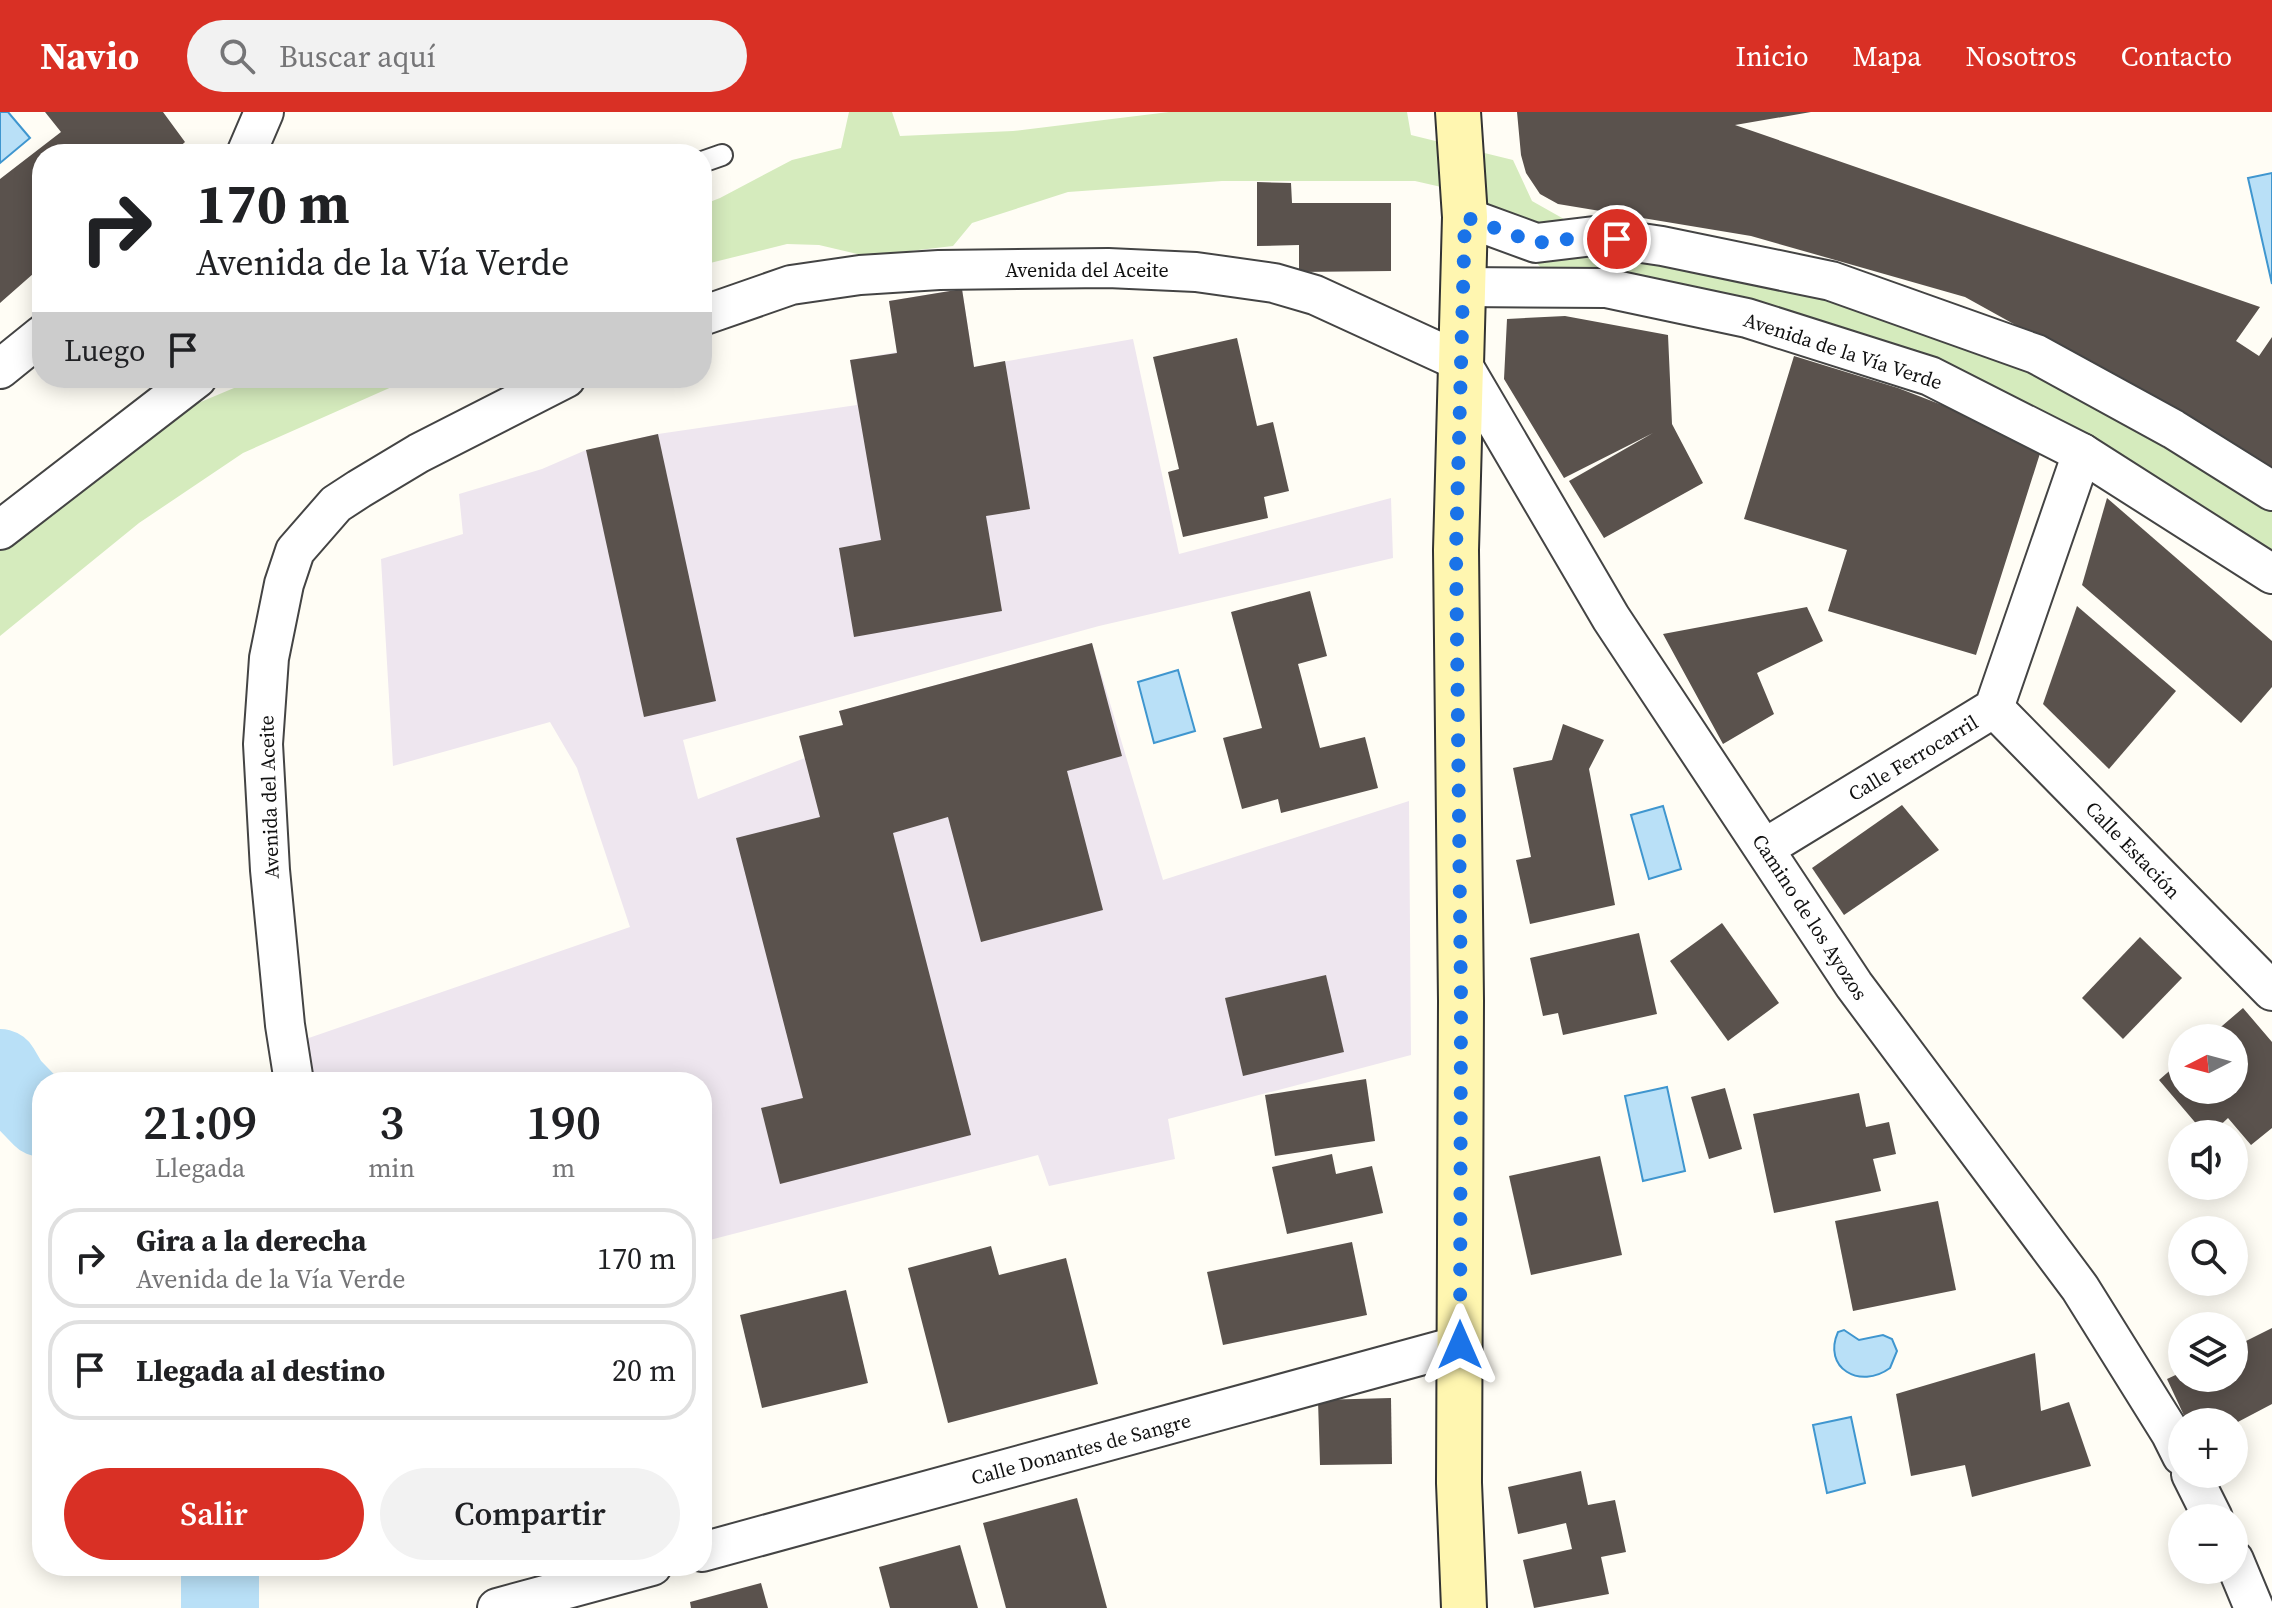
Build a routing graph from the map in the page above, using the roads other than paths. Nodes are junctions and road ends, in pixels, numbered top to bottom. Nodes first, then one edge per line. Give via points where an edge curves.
1 (264, 112) edge
2 (1458, 112) edge
3 (250, 144) edge
4 (722, 155) dead end
5 (712, 158) edge
6 (1465, 217) junction
7 (1462, 287) junction
8 (712, 313) edge
9 (32, 343) edge
10 (1461, 362) junction
11 (0, 369) edge
12 (184, 388) edge
13 (546, 388) edge
14 (2082, 453) junction
15 (2272, 491) edge
16 (0, 530) edge
17 (2272, 574) edge
18 (1994, 708) junction
19 (1765, 848) junction
20 (2272, 991) edge
21 (292, 1072) edge
22 (1460, 1345) junction
23 (2168, 1429) edge
24 (712, 1549) edge
25 (615, 1576) edge
26 (2244, 1584) edge
27 (497, 1608) edge
28 (1464, 1608) edge
29 (2254, 1608) edge

1 - 3 street
2 - 6 main road
4 - 5 lane
6 - 7 main road
6 - 15 street via 1536,243 1594,236 1831,281 2036,354
7 - 10 main road
7 - 14 street, Avenida de la Vía Verde via 1606,288 1747,318 1930,376
8 - 10 street, Avenida del Aceite via 791,285 860,275 1108,268 1196,272 1274,283 1315,295
9 - 11 street
10 - 19 street, Camino de los Ayozos via 1611,618
10 - 22 main road via 1456,550
12 - 16 street
13 - 21 street, Avenida del Aceite via 359,489 336,504 295,551 269,658 263,744 270,870
14 - 17 street, Avenida de la Vía Verde
14 - 18 street, Calle Ferrocarril
18 - 19 street, Calle Ferrocarril
18 - 20 street, Calle Estación
19 - 23 street, Camino de los Ayozos via 1854,985 2080,1288
22 - 24 street, Calle Donantes de Sangre
22 - 28 main road
25 - 27 street
26 - 29 street

